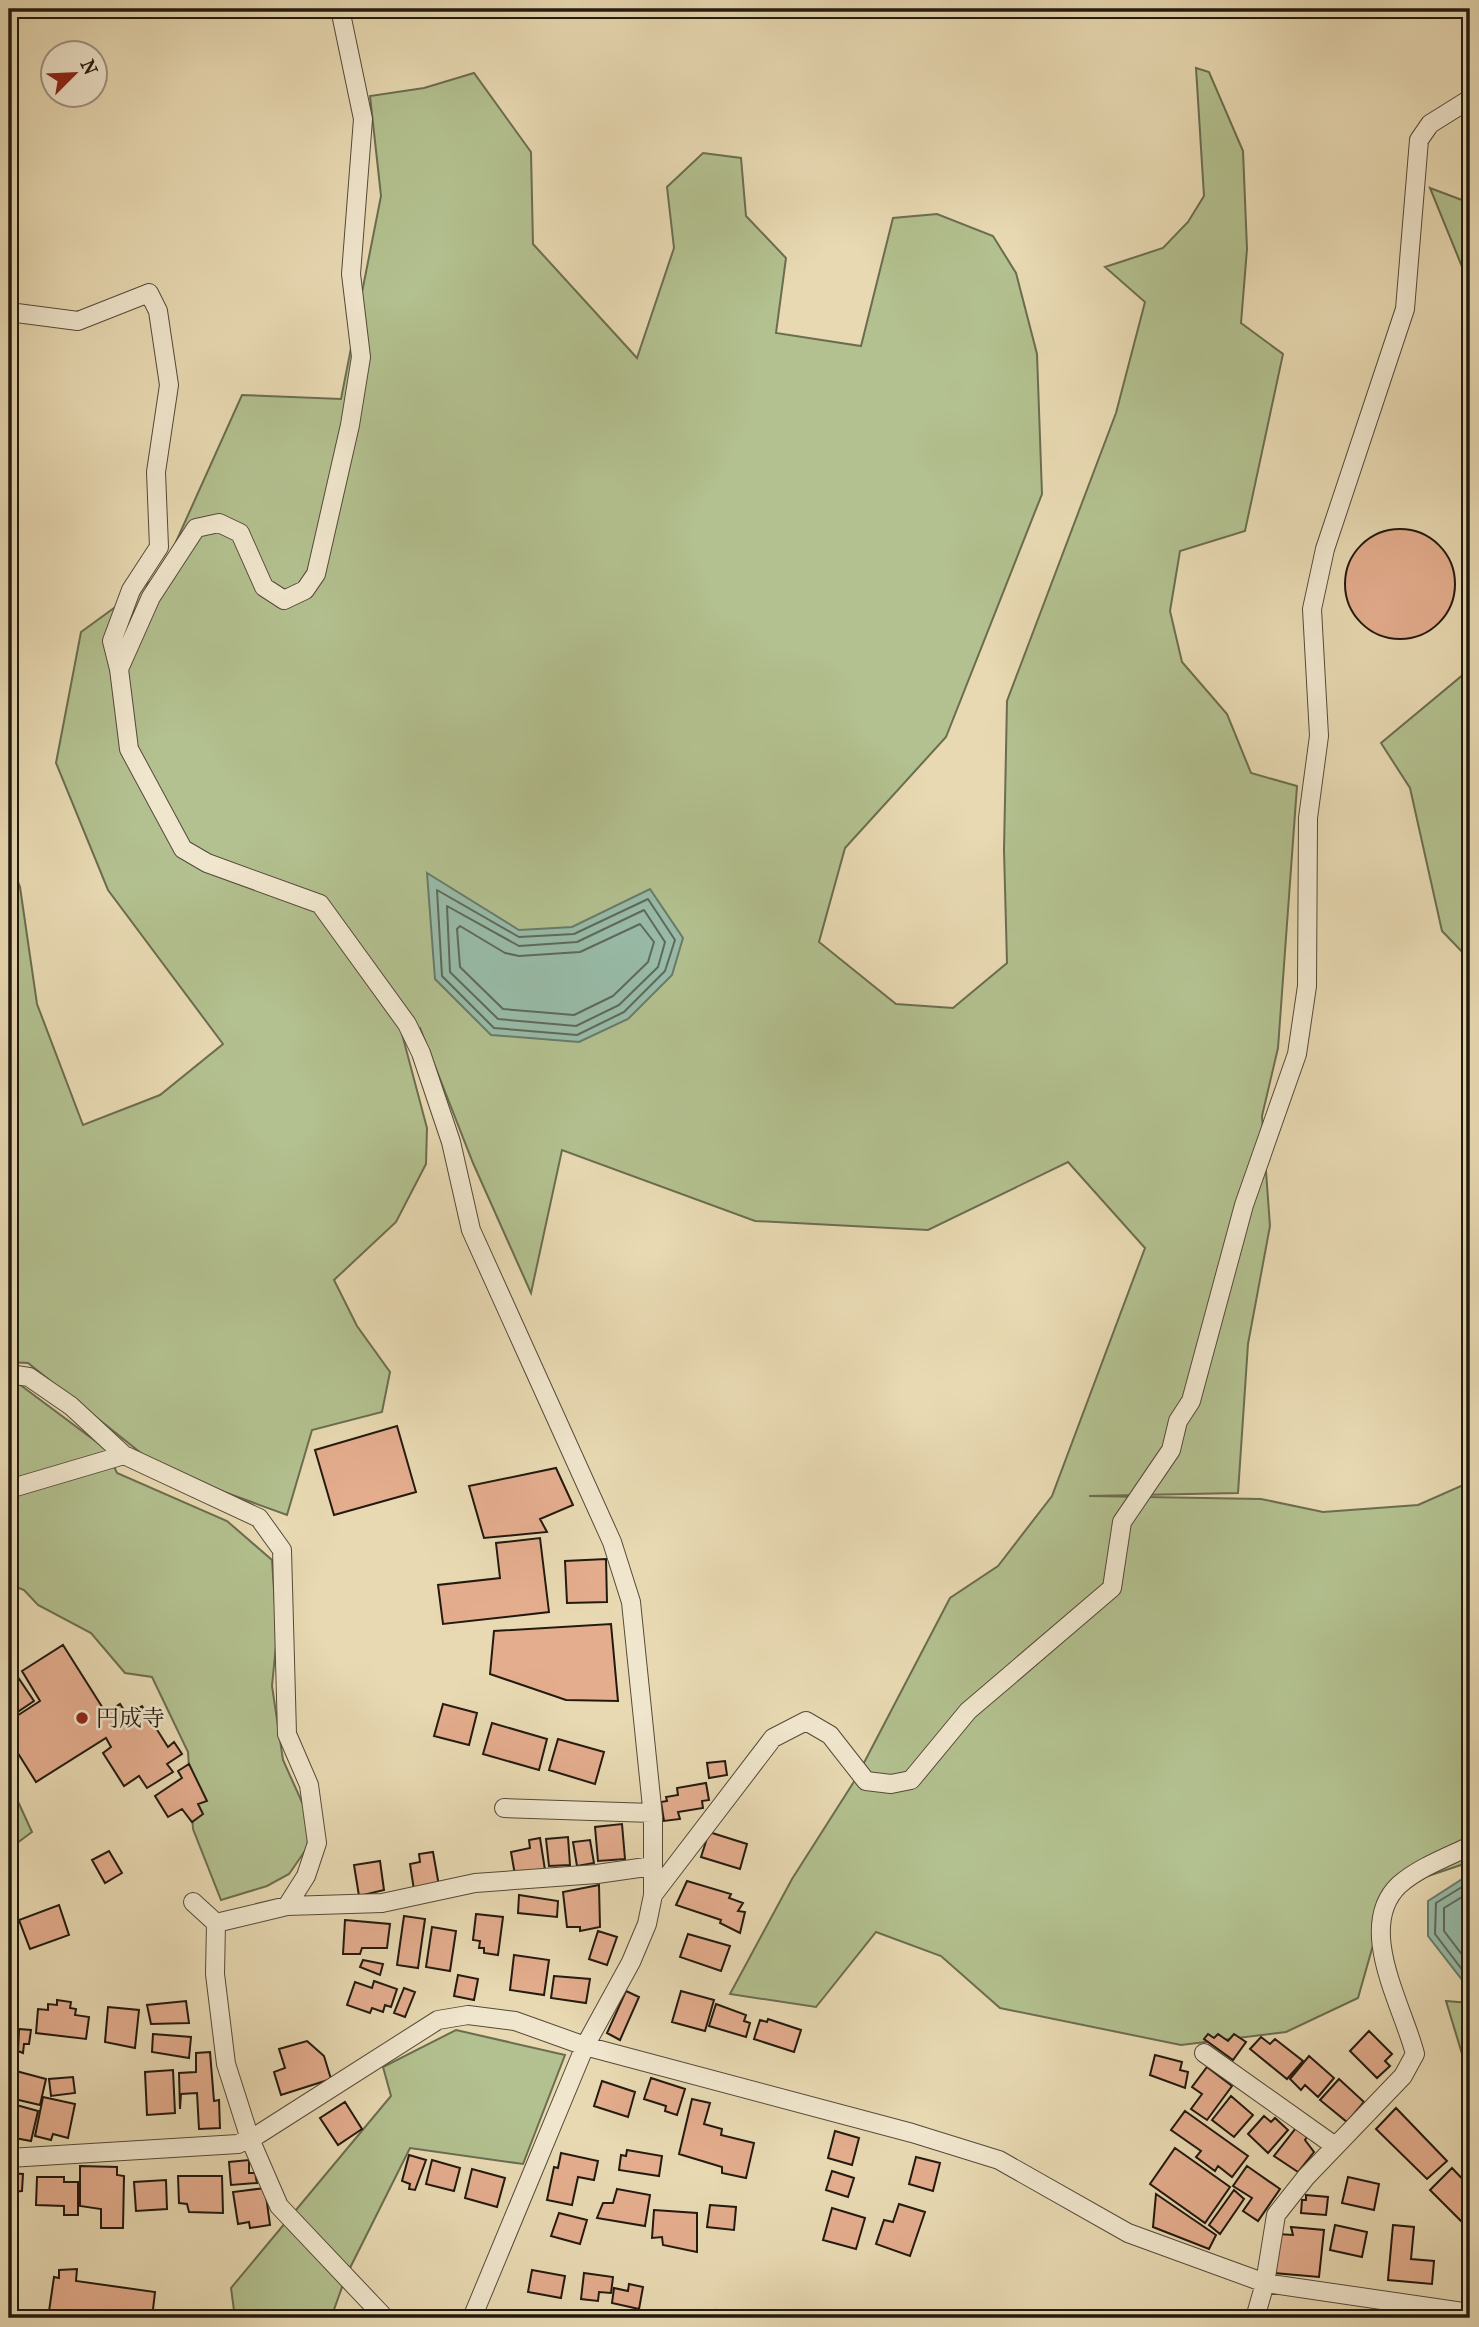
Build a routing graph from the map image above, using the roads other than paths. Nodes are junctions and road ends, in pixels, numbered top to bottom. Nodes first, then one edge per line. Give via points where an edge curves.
1 (340, 9) edge
2 (1470, 99) edge
3 (9, 312) edge
4 (119, 669) junction
5 (9, 1374) edge
6 (124, 1455) junction
7 (9, 1489) edge
8 (505, 1808) dead end
9 (652, 1813) junction
10 (1470, 1846) edge
11 (653, 1866) junction
12 (653, 1895) junction
13 (193, 1902) dead end
14 (287, 1906) junction
15 (216, 1923) junction
16 (584, 2046) junction
17 (1204, 2053) dead end
18 (250, 2139) junction
19 (1335, 2146) junction
20 (9, 2158) edge
21 (1265, 2283) junction
22 (1470, 2313) edge
23 (385, 2318) edge
24 (472, 2318) edge
25 (1255, 2318) edge

1 - 4 street via 363,119 351,274 361,358 317,574 305,590 284,600 264,587 240,534 219,523 196,528 151,597
2 - 12 street via 1430,124 1419,140 1405,309 1325,549 1312,609 1319,736 1308,818 1307,986 1297,1054 1244,1205 1191,1401 1178,1420 1171,1450 1122,1522 1112,1588 968,1710 911,1780 891,1784 866,1781 830,1735 806,1721 772,1738
3 - 4 street via 78,321 149,293 158,311 169,385 156,472 159,547 131,590 112,641
4 - 9 street via 129,750 183,849 206,863 320,904 407,1024 421,1053 451,1142 471,1230 612,1542 631,1602
5 - 6 street via 29,1377 71,1406
6 - 7 street
6 - 14 street via 259,1518 282,1550 287,1734 309,1785 317,1843 306,1876
8 - 9 street
9 - 11 street
10 - 19 street via 1401,1884 1388,1898 1381,1930 1384,1967 1407,2021 1415,2054 1403,2076
11 - 12 street
11 - 14 street via 475,1883 382,1903
12 - 16 street via 631,1962
13 - 15 street
14 - 15 street
15 - 18 street via 215,1974 226,2064
16 - 18 street via 515,2021 468,2015 438,2020
16 - 21 street via 999,2160 1128,2233
16 - 24 street
17 - 19 street
18 - 20 street via 220,2147
18 - 23 street via 279,2206
19 - 21 street via 1276,2215
21 - 22 street
21 - 25 street

